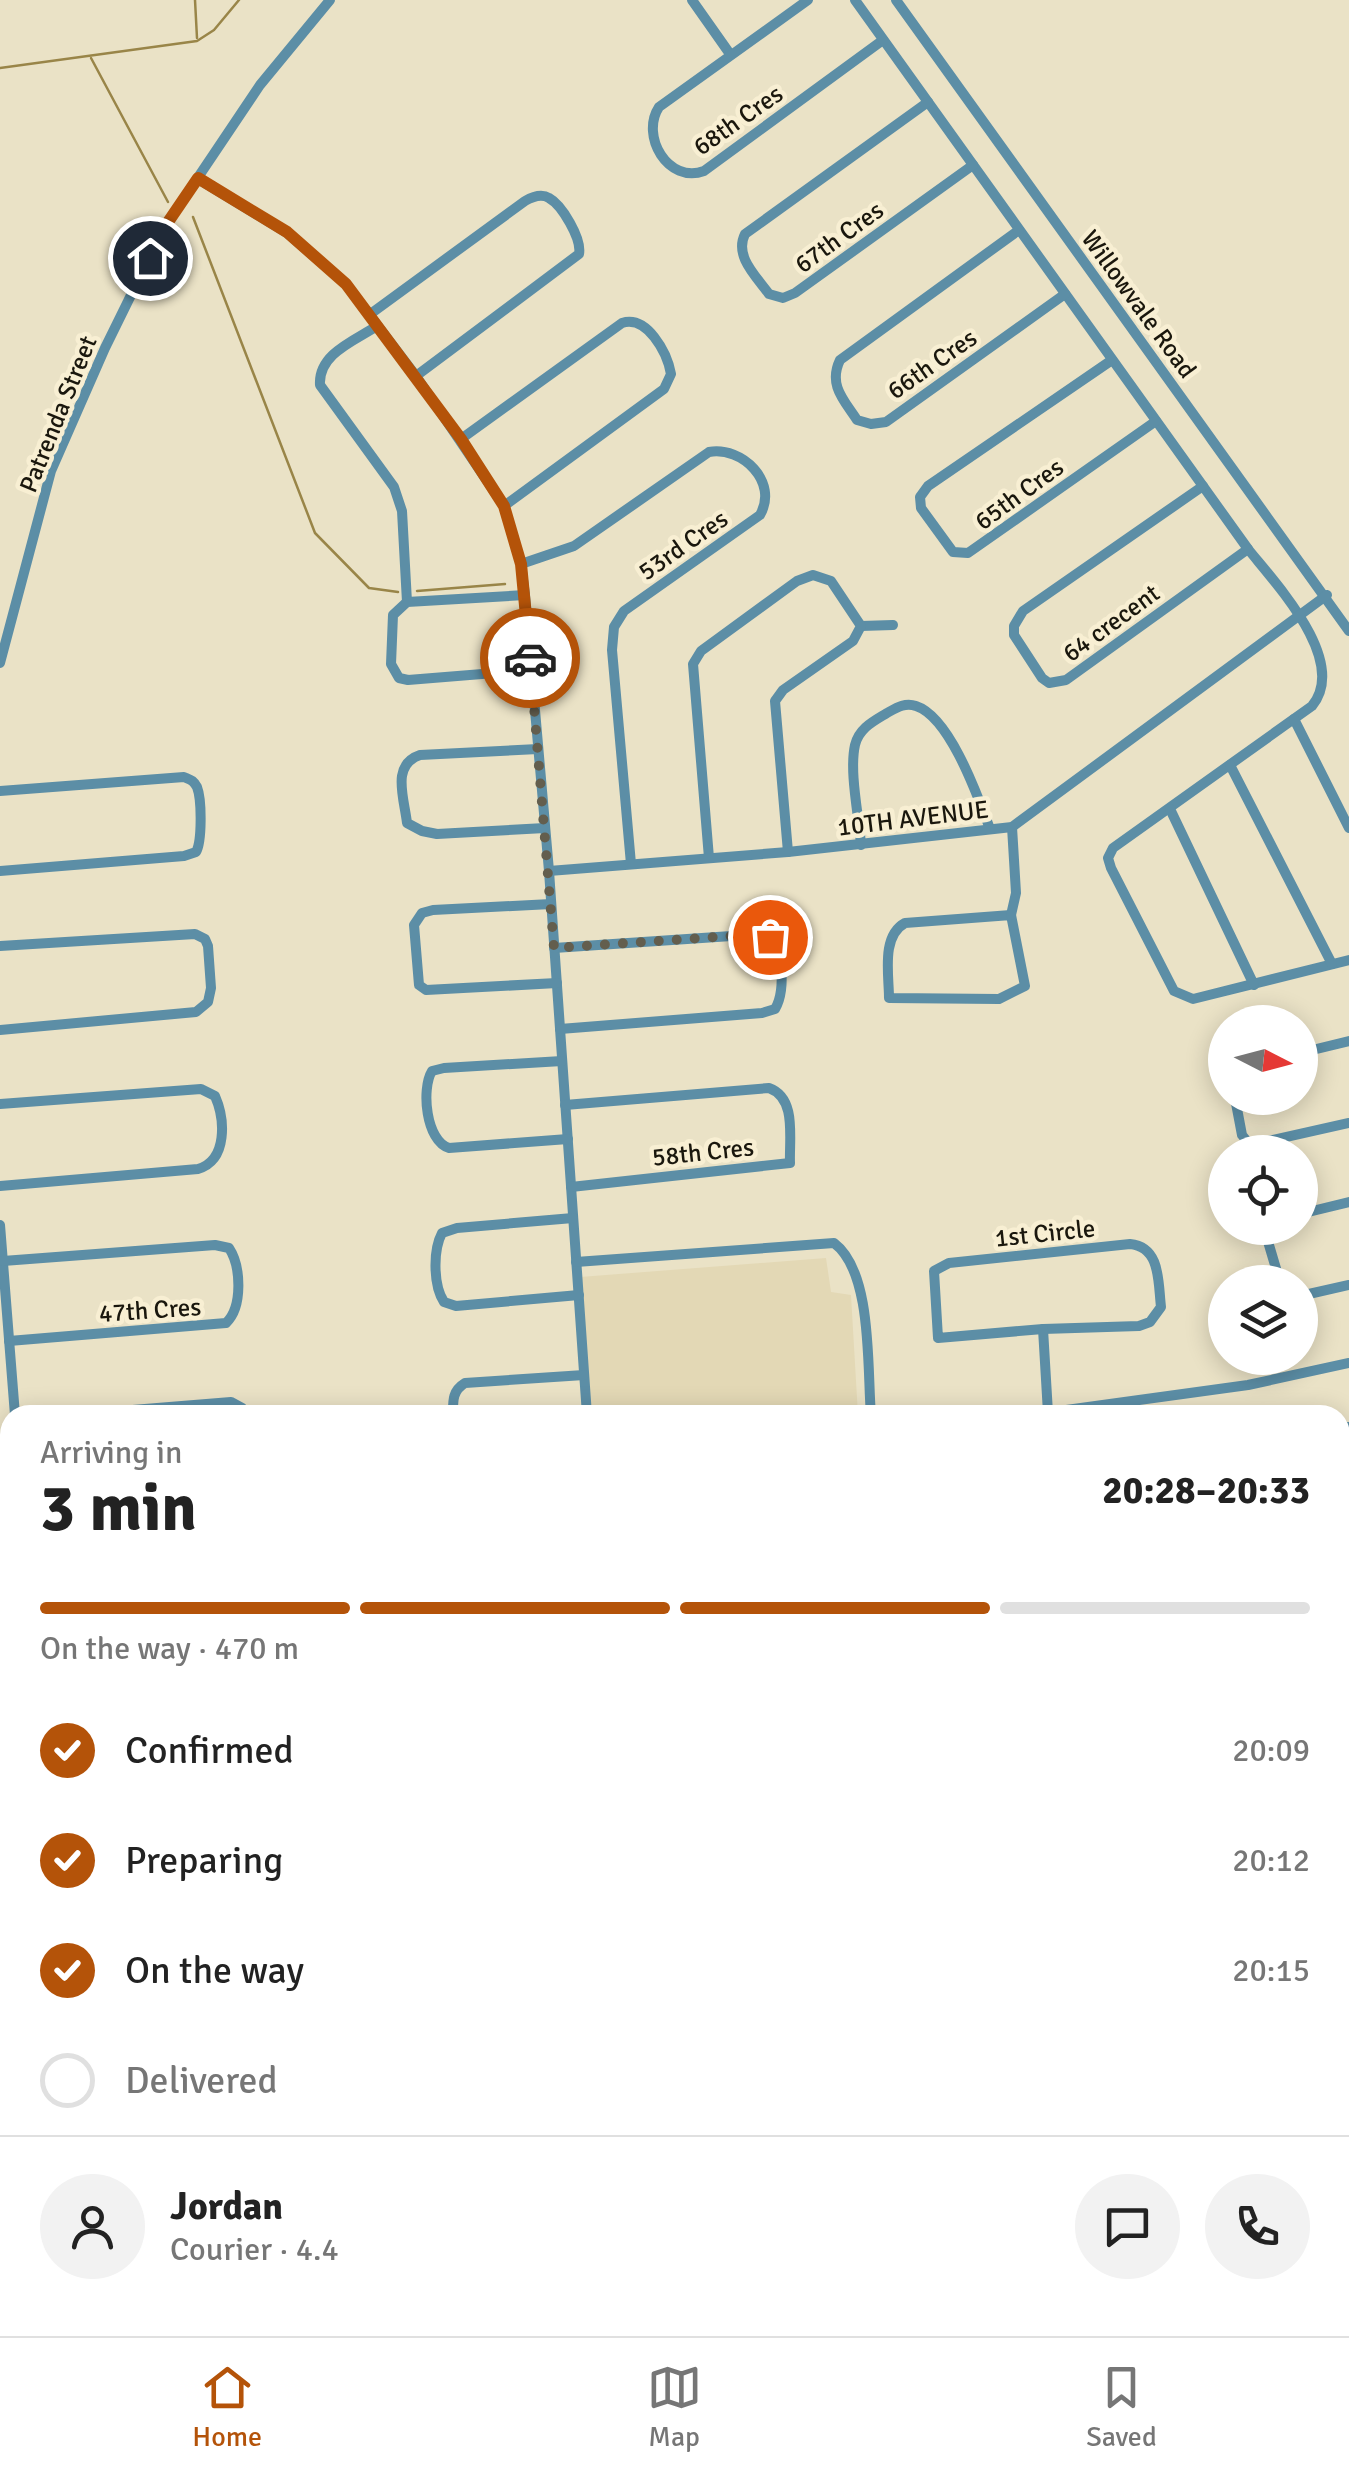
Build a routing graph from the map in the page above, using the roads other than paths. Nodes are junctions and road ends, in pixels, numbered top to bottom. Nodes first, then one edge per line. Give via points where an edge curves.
1 (330, 0) edge
2 (692, 0) edge
3 (808, 0) edge
4 (855, 0) edge
5 (896, 0) edge
6 (791, 5) edge
7 (883, 40) junction
8 (730, 54) junction
9 (928, 102) junction
10 (973, 165) junction
11 (198, 178) junction
12 (1019, 230) junction
13 (1065, 294) junction
14 (369, 316) junction
15 (377, 326) junction
16 (1112, 360) junction
17 (416, 376) junction
18 (1156, 421) junction
19 (461, 439) junction
20 (1203, 486) junction
21 (504, 506) junction
22 (1248, 549) junction
23 (521, 564) junction
24 (525, 595) junction
25 (1326, 596) junction
26 (407, 602) junction
27 (1299, 613) junction
28 (862, 626) junction
29 (894, 626) dead end
30 (1349, 631) edge
31 (0, 663) edge
32 (532, 670) junction
33 (1294, 719) junction
34 (538, 749) junction
35 (1230, 765) junction
36 (0, 791) edge
37 (1170, 809) junction
38 (1012, 826) junction
39 (545, 828) junction
40 (1349, 828) edge
41 (990, 829) junction
42 (862, 845) junction
43 (788, 852) junction
44 (709, 858) junction
45 (630, 864) junction
46 (549, 870) junction
47 (0, 871) edge
48 (551, 904) junction
49 (1011, 915) junction
50 (0, 946) edge
51 (554, 948) junction
52 (1349, 960) edge
53 (1332, 964) junction
54 (557, 984) junction
55 (1254, 985) junction
56 (560, 1029) junction
57 (0, 1030) edge
58 (1349, 1041) edge
59 (1318, 1049) edge
60 (562, 1061) junction
61 (0, 1104) edge
62 (565, 1105) junction
63 (1238, 1115) edge
64 (1349, 1122) edge
65 (568, 1139) junction
66 (0, 1186) edge
67 (571, 1187) junction
68 (1349, 1202) edge
69 (1318, 1210) edge
70 (573, 1218) junction
71 (0, 1224) edge
72 (3, 1261) junction
73 (576, 1262) junction
74 (1349, 1285) edge
75 (1318, 1292) edge
76 (578, 1295) junction
77 (1043, 1329) junction
78 (10, 1341) junction
79 (1349, 1363) edge
80 (584, 1376) junction
81 (15, 1405) edge
82 (194, 1405) edge
83 (238, 1405) edge
84 (453, 1405) edge
85 (586, 1405) edge
86 (869, 1405) edge
87 (1048, 1405) edge
88 (1103, 1405) edge

1 - 11 street, Patrenda Street
2 - 8 street
3 - 6 street, 68th Cres
4 - 7 street
5 - 25 street, Willowvale Road
6 - 8 street, 68th Cres
7 - 8 street, 68th Cres via 704,171 678,172 654,142 654,114
7 - 9 street
9 - 10 street
9 - 10 street, 67th Cres via 746,234 742,256 768,294 796,293
10 - 12 street
11 - 14 street via 287,232 346,284
11 - 31 street, Patrenda Street via 164,228 51,471
12 - 13 street
12 - 13 street, 66th Cres via 840,360 835,386 858,420 886,422
13 - 16 street
14 - 15 street
14 - 17 street via 525,201 551,199 576,232 579,254
15 - 17 street
15 - 26 street via 326,360 320,385 394,487 402,511
16 - 18 street
16 - 18 street, 65th Cres via 928,486 920,508 953,552 968,553
17 - 19 street
18 - 20 street
19 - 21 street
19 - 21 street via 622,323 642,324 662,350 671,374 664,388
20 - 22 street
20 - 22 street, 64 crecent via 1023,612 1014,635 1042,678 1066,680
21 - 23 street
22 - 27 street
23 - 24 street
23 - 45 street, 53rd Cres via 574,546 709,452 744,459 762,484 760,515 624,611 614,626
24 - 26 street
24 - 32 street
25 - 27 street, 10TH AVENUE
25 - 30 street, Willowvale Road
26 - 32 street via 391,624 399,678
27 - 33 street via 1325,678 1320,697
27 - 38 street, 10TH AVENUE
28 - 29 street
28 - 43 street via 775,701
28 - 44 street via 831,581 814,575 696,657 692,680
32 - 34 street
33 - 35 street
33 - 40 street
34 - 39 street
34 - 39 street via 420,755 401,769 408,822 422,831
35 - 37 street
35 - 53 street
36 - 47 street via 184,777 198,789 201,843 184,856
37 - 55 street
37 - 55 street via 1113,848 1110,868 1174,990 1193,999
38 - 41 street, 10TH AVENUE
38 - 49 street
39 - 46 street
41 - 42 street, 10TH AVENUE
41 - 42 street via 956,747 926,712 909,704 873,721 855,745
42 - 43 street, 10TH AVENUE
43 - 44 street, 10TH AVENUE
44 - 45 street, 10TH AVENUE
45 - 46 street, 10TH AVENUE
46 - 48 street
48 - 51 street
48 - 54 street via 432,910 414,925 419,985 426,990
49 - 49 street via 896,928 889,998 999,999 1025,986
50 - 57 street via 195,934 208,946 211,988 196,1012
51 - 54 street
51 - 56 street via 761,934 778,950 776,1008
52 - 53 street
53 - 55 street
54 - 56 street
56 - 60 street
58 - 59 street
60 - 62 street
60 - 65 street via 432,1071 431,1134 449,1148
61 - 66 street via 201,1089 219,1106 221,1140 218,1156 198,1169
62 - 65 street
62 - 67 street, 58th Cres via 770,1088 787,1101 790,1163
63 - 64 street via 1250,1144
65 - 67 street
67 - 70 street
68 - 69 street
70 - 73 street
70 - 76 street via 457,1228 442,1233 435,1246 444,1302
71 - 72 street
72 - 78 street
72 - 78 street, 47th Cres via 215,1244 229,1248 234,1258 237,1306 226,1323
73 - 76 street
73 - 86 street via 834,1243 845,1251 862,1295
74 - 75 street
76 - 80 street
77 - 77 street, 1st Circle via 938,1338 934,1271 949,1263 1130,1244 1150,1251 1161,1307 1150,1322
77 - 87 street
78 - 81 street
79 - 88 street
80 - 84 street via 465,1383
80 - 85 street
82 - 83 street

